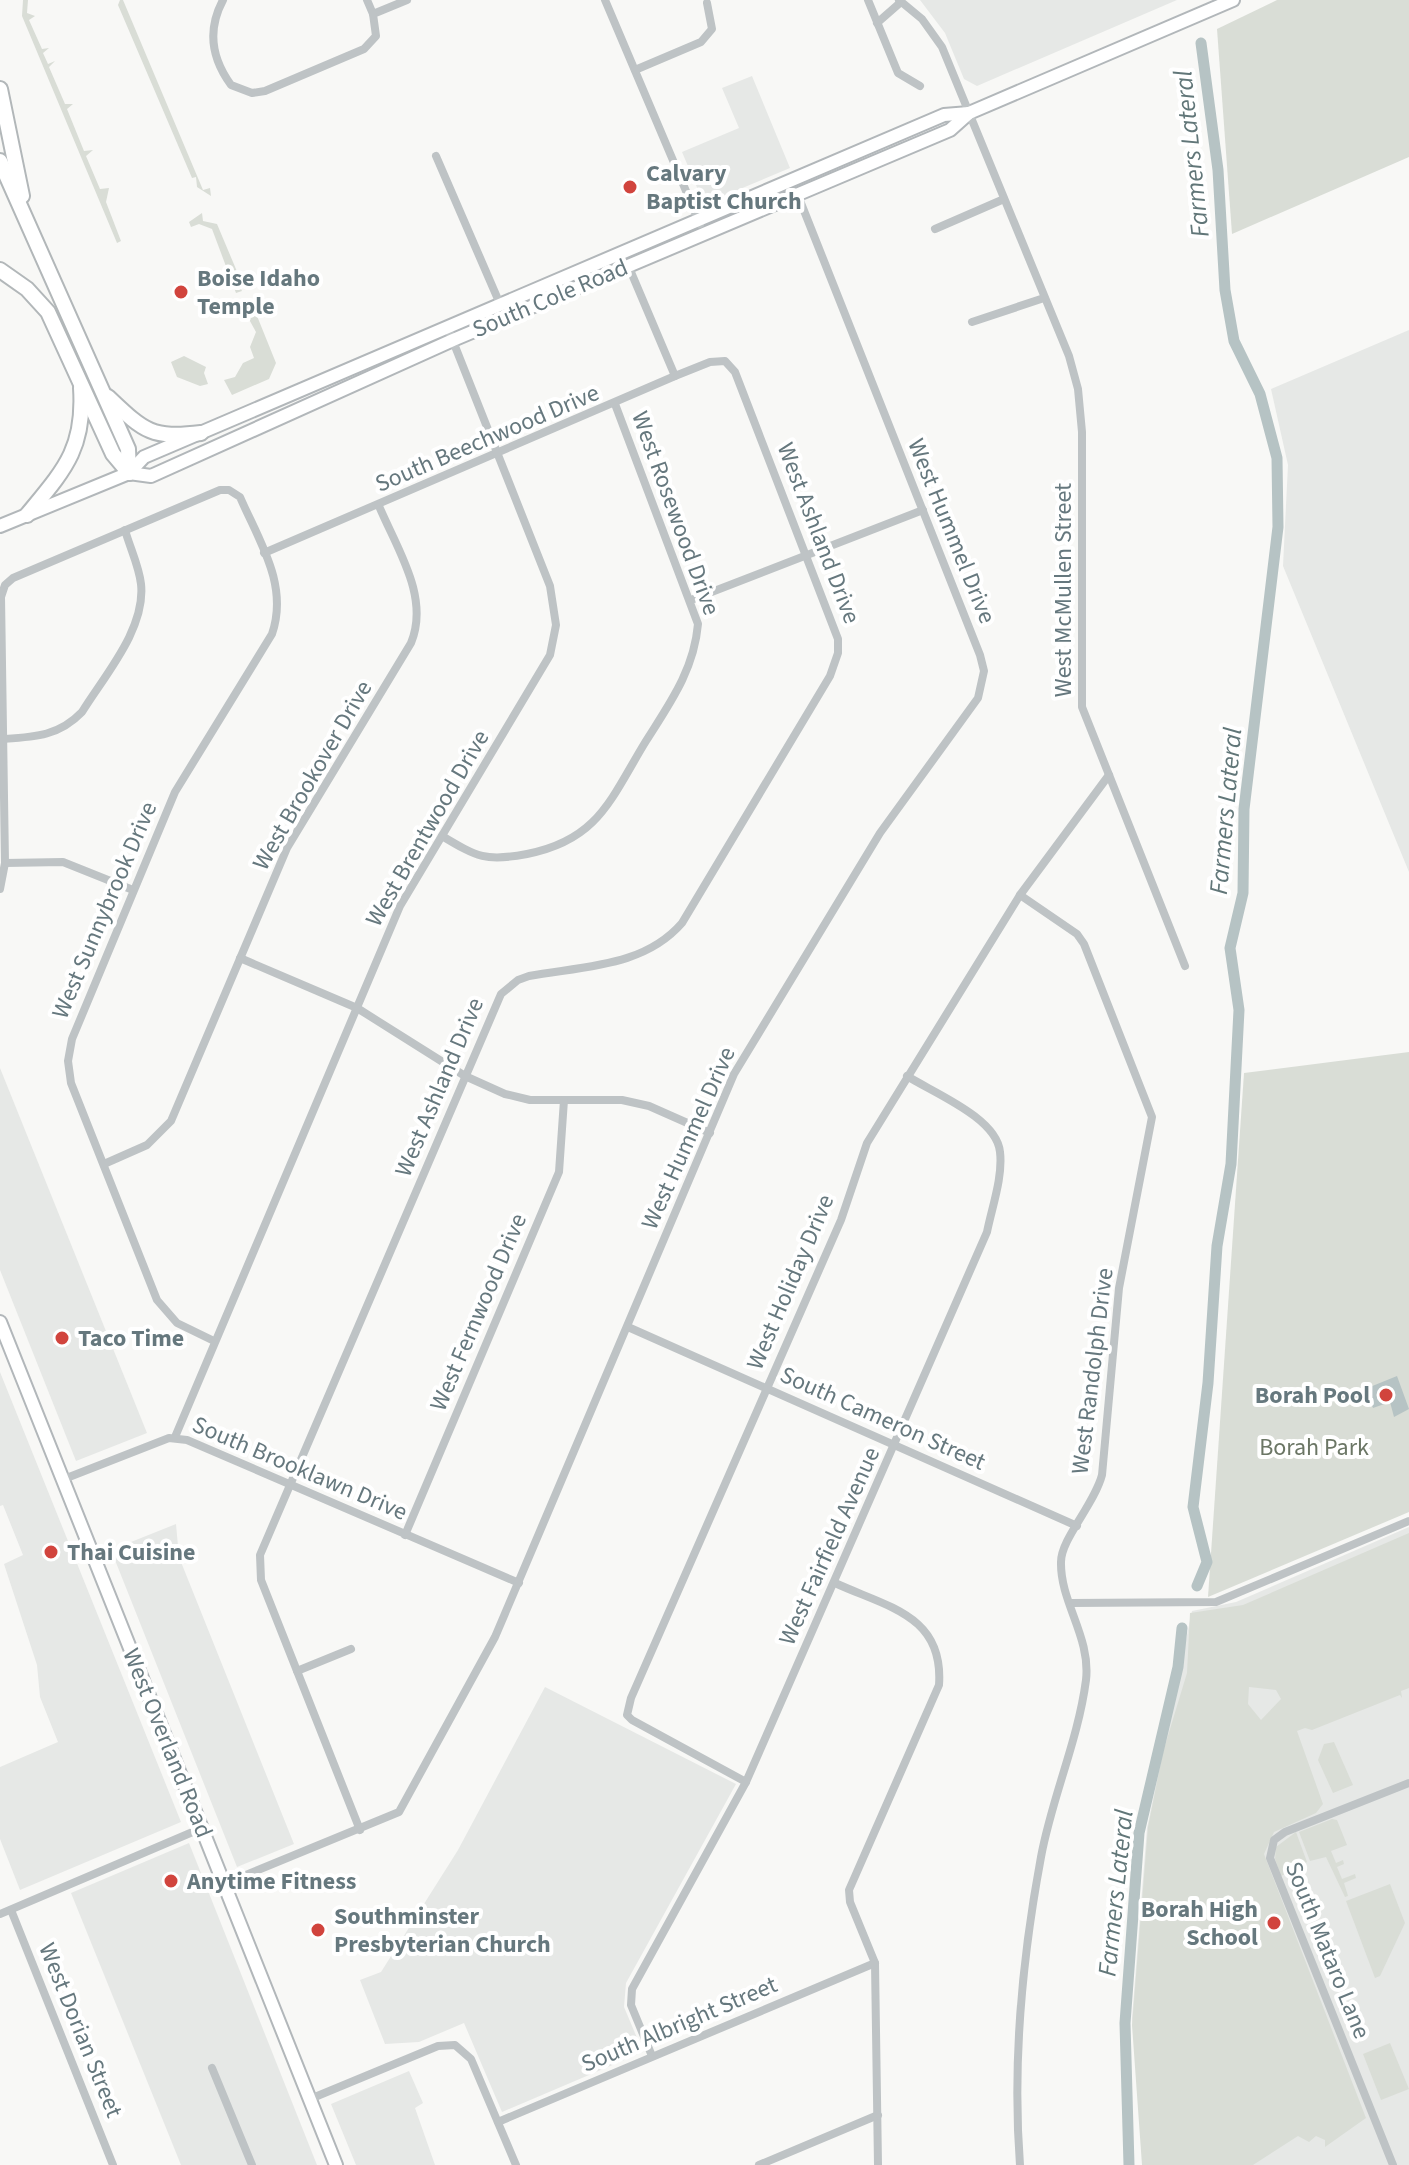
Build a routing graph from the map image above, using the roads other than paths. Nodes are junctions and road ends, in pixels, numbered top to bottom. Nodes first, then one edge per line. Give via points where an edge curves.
1 (223, 0) edge
2 (367, 0) edge
3 (407, 0) edge
4 (605, 0) edge
5 (868, 0) edge
6 (1233, 0) edge
7 (900, 1) edge
8 (707, 3) dead end
9 (373, 14) junction
10 (877, 23) junction
11 (635, 70) junction
12 (920, 86) dead end
13 (0, 89) edge
14 (969, 113) junction
15 (436, 156) dead end
16 (0, 161) edge
17 (797, 193) junction
18 (1004, 199) junction
19 (698, 219) junction
20 (935, 229) dead end
21 (703, 233) junction
22 (33, 239) junction
23 (594, 263) junction
24 (628, 265) junction
25 (0, 270) edge
26 (571, 289) junction
27 (1044, 298) junction
28 (500, 304) junction
29 (972, 322) dead end
30 (447, 326) junction
31 (453, 340) junction
32 (725, 361) joint
33 (675, 376) junction
34 (80, 379) junction
35 (102, 391) junction
36 (615, 404) junction
37 (201, 433) junction
38 (497, 454) junction
39 (129, 473) junction
40 (379, 506) junction
41 (923, 510) junction
42 (27, 515) junction
43 (0, 526) edge
44 (125, 530) junction
45 (264, 553) junction
46 (807, 556) junction
47 (691, 600) junction
48 (3, 739) junction
49 (1109, 775) junction
50 (442, 836) junction
51 (5, 863) junction
52 (0, 889) edge
53 (133, 890) junction
54 (1020, 895) junction
55 (240, 958) junction
56 (1185, 966) dead end
57 (357, 1008) junction
58 (465, 1076) junction
59 (907, 1076) junction
60 (564, 1100) junction
61 (710, 1133) junction
62 (104, 1164) junction
63 (0, 1322) edge
64 (628, 1327) junction
65 (214, 1341) junction
66 (767, 1388) junction
67 (175, 1437) junction
68 (895, 1445) junction
69 (64, 1479) junction
70 (292, 1483) junction
71 (1409, 1521) edge
72 (1077, 1526) junction
73 (405, 1535) junction
74 (519, 1583) junction
75 (835, 1583) junction
76 (1071, 1603) junction
77 (351, 1649) dead end
78 (297, 1671) junction
79 (746, 1782) junction
80 (1409, 1783) edge
81 (202, 1828) junction
82 (360, 1830) junction
83 (224, 1884) junction
84 (11, 1910) junction
85 (0, 1914) edge
86 (875, 1963) junction
87 (652, 2056) junction
88 (212, 2068) dead end
89 (310, 2099) junction
90 (878, 2115) junction
91 (498, 2122) junction
92 (113, 2165) edge
93 (252, 2165) edge
94 (336, 2165) edge
95 (516, 2165) edge
96 (759, 2165) edge
97 (878, 2165) edge
98 (1020, 2165) edge
99 (1393, 2165) edge

1 - 9 street via 213,34 217,61 231,85 252,93 364,49 376,36
2 - 9 street
3 - 9 street
4 - 11 street
5 - 10 street
6 - 14 main road, South Cole Road
7 - 10 street, West McMullen Street
7 - 14 street, West McMullen Street via 922,19 942,47
8 - 11 street via 712,29 701,42
10 - 12 street via 898,73
11 - 19 street
13 - 22 highway
14 - 17 main road, South Cole Road via 950,130
14 - 18 street, West McMullen Street
14 - 19 main road, South Cole Road via 944,115
15 - 28 street
16 - 22 highway
17 - 21 main road, South Cole Road
17 - 41 street, West Hummel Drive
18 - 20 street
18 - 27 street, West McMullen Street
19 - 21 street
19 - 23 main road, South Cole Road
21 - 24 main road, South Cole Road
22 - 35 highway
23 - 26 main road
23 - 28 main road, South Cole Road
24 - 26 main road, South Cole Road
24 - 33 street
25 - 34 highway via 48,312
26 - 31 main road, South Cole Road
27 - 29 street
27 - 49 street, West McMullen Street via 1078,389 1083,472 1079,689
28 - 30 main road, South Cole Road
30 - 31 street, West Brentwood Drive
30 - 37 main road, South Cole Road
31 - 38 street, West Brentwood Drive
31 - 39 main road, South Cole Road via 151,476
32 - 33 street, South Beechwood Drive
32 - 46 street, West Ashland Drive via 735,372
33 - 36 street, South Beechwood Drive
34 - 39 highway via 113,454
34 - 42 highway via 83,419 75,449
35 - 37 highway via 146,430 167,437
35 - 39 highway via 128,449
36 - 38 street, South Beechwood Drive
36 - 47 street, West Rosewood Drive
37 - 39 main road, South Cole Road via 144,457
38 - 40 street, South Beechwood Drive
38 - 50 street, West Brentwood Drive via 550,586 556,625 543,669
39 - 42 main road, South Cole Road
40 - 45 street, South Beechwood Drive
40 - 55 street, West Brookover Drive via 415,591 416,631 287,848
41 - 46 street
41 - 61 street, West Hummel Drive via 980,655 983,686 864,859 734,1074
42 - 43 main road, South Cole Road
44 - 45 street, West Sunnybrook Drive via 229,490 240,497
44 - 48 street via 141,585 132,631 73,722 40,737
44 - 48 street via 5,585
45 - 53 street, West Sunnybrook Drive via 279,602 272,634 175,792
46 - 47 street
46 - 58 street, West Ashland Drive via 836,625 835,665 682,923 653,951 529,976 509,985
47 - 50 street, West Rosewood Drive via 698,624 686,677 592,825 551,850 498,860 476,856
48 - 51 street
49 - 54 street, West Holiday Drive
49 - 56 street, West McMullen Street
50 - 57 street, West Brentwood Drive via 400,906
51 - 52 street
51 - 53 street via 63,862
53 - 62 street, West Sunnybrook Drive via 72,1039 68,1061 71,1083
54 - 59 street, West Holiday Drive
54 - 72 street, West Randolph Drive via 1084,944 1152,1117 1119,1288 1102,1475 1096,1497
55 - 57 street
55 - 62 street, West Brookover Drive via 171,1121 147,1145
57 - 58 street
57 - 65 street, West Brentwood Drive
58 - 60 street via 517,1098
58 - 70 street, West Ashland Drive
59 - 66 street, West Holiday Drive via 867,1143 841,1220
59 - 68 street, West Fairfield Avenue via 985,1123 998,1140 1000,1153 983,1245
60 - 61 street via 622,1100 649,1106
60 - 73 street, West Fernwood Drive via 559,1172
61 - 64 street, West Hummel Drive
62 - 65 street, West Sunnybrook Drive via 157,1300 177,1323
63 - 69 main road, West Overland Road
64 - 66 street, South Cameron Street
64 - 74 street, West Hummel Drive
65 - 67 street, West Brentwood Drive
66 - 68 street, South Cameron Street
66 - 79 street, West Holiday Drive via 627,1715
67 - 69 street, South Brooklawn Drive
67 - 70 street, South Brooklawn Drive
68 - 72 street, South Cameron Street
68 - 75 street, West Fairfield Avenue
69 - 81 main road, West Overland Road
70 - 73 street, South Brooklawn Drive
70 - 78 street, West Ashland Drive via 258,1567
71 - 76 street via 1216,1602
72 - 76 street, West Randolph Drive via 1061,1558
73 - 74 street, South Brooklawn Drive
74 - 82 street, West Hummel Drive via 399,1812
75 - 79 street, West Fairfield Avenue
75 - 86 street via 917,1621 937,1646 940,1665 939,1685 849,1890
76 - 98 street, West Randolph Drive via 1084,1645 1086,1679 1041,1854 1018,2025
77 - 78 street
78 - 82 street, West Ashland Drive
79 - 87 street, West Fairfield Avenue via 632,1989 631,2005
80 - 99 street, South Mataro Lane via 1285,1832 1274,1840 1270,1858
81 - 83 main road, West Overland Road
81 - 84 street
82 - 83 street, West Hummel Drive
83 - 89 main road, West Overland Road
84 - 85 street
84 - 92 street, West Dorian Street
86 - 87 street, South Albright Street
86 - 90 street
87 - 91 street, South Albright Street
88 - 93 street
89 - 91 street via 438,2046 455,2045 471,2059
89 - 94 main road, West Overland Road
90 - 96 street
90 - 97 street
91 - 95 street

